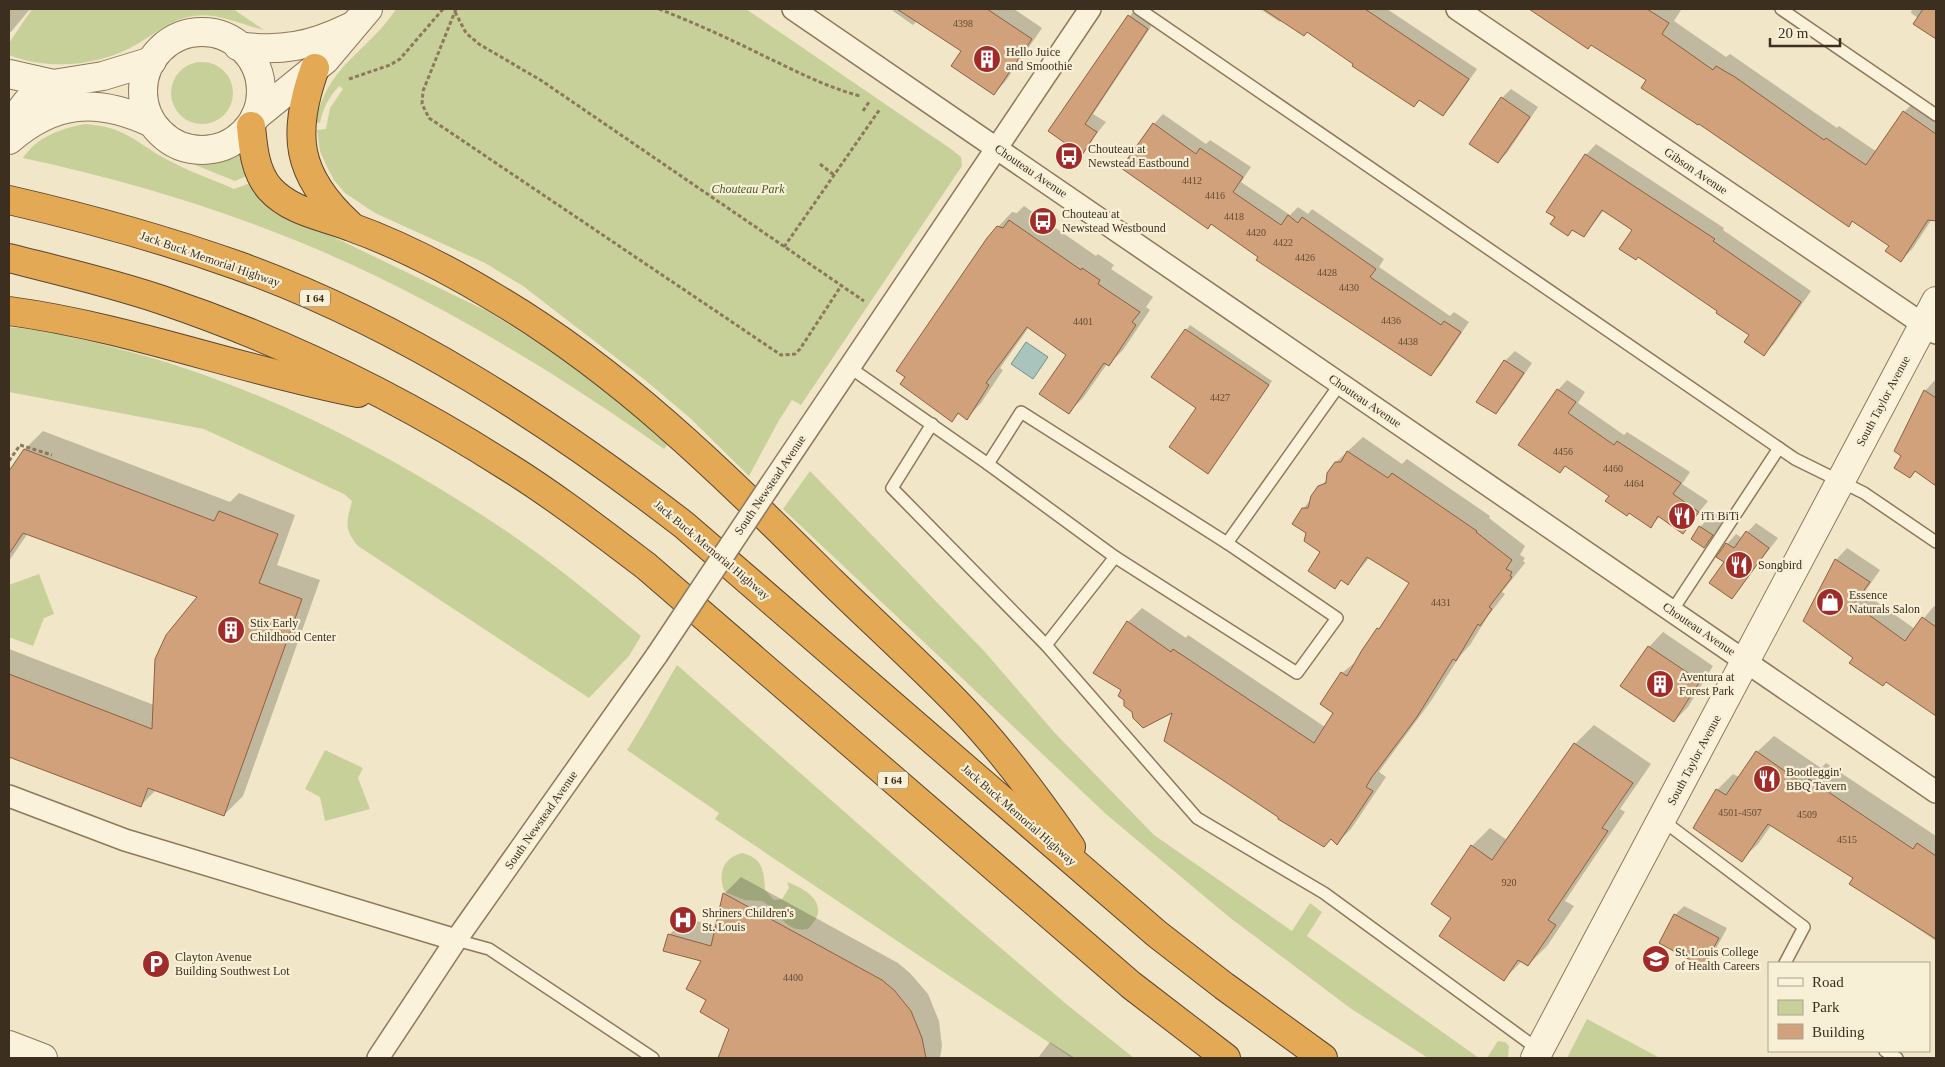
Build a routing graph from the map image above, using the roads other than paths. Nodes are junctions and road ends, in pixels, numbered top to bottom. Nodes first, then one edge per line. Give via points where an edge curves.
1 (793, 9) edge
2 (1090, 9) edge
3 (1139, 9) edge
4 (1456, 9) edge
5 (1780, 9) edge
6 (362, 16) edge
7 (238, 46) junction
8 (152, 61) junction
9 (315, 68) junction
10 (9, 74) edge
11 (53, 84) junction
12 (1936, 115) edge
13 (253, 121) junction
14 (150, 122) junction
15 (9, 139) edge
16 (998, 149) junction
17 (9, 200) edge
18 (352, 227) junction
19 (9, 258) edge
20 (9, 312) edge
21 (1932, 319) edge
22 (849, 367) junction
23 (1340, 384) junction
24 (394, 400) junction
25 (932, 424) junction
26 (1779, 448) junction
27 (988, 464) junction
28 (1840, 481) junction
29 (1936, 542) edge
30 (1227, 543) junction
31 (1115, 557) junction
32 (1672, 611) junction
33 (1046, 645) junction
34 (1746, 662) junction
35 (1936, 792) edge
36 (9, 796) edge
37 (1662, 820) junction
38 (1094, 880) junction
39 (456, 940) junction
40 (1786, 962) edge
41 (9, 1045) edge
42 (1537, 1054) edge
43 (43, 1058) edge
44 (378, 1058) edge
45 (653, 1058) edge
46 (1226, 1058) edge
47 (1323, 1058) edge

1 - 16 street, Chouteau Avenue
2 - 16 street, South Newstead Avenue
3 - 26 lane
4 - 21 street, Gibson Avenue
5 - 12 lane
6 - 7 street via 334,34 297,46 269,49
6 - 9 street via 336,49
7 - 8 street via 210,33 187,34 167,44
7 - 13 street via 249,56 260,79 261,92
8 - 11 street via 103,76
8 - 14 street via 143,86 143,100
9 - 13 street
9 - 18 highway via 301,115 303,153 318,192
10 - 11 street
11 - 15 street via 27,102
13 - 14 street via 230,143 204,150 169,140
13 - 18 highway via 257,166 269,188 298,209
14 - 15 street via 102,106 77,106 54,113
16 - 22 street, South Newstead Avenue
16 - 23 street, Chouteau Avenue
17 - 38 highway, Jack Buck Memorial Highway / I 64 via 160,240 303,293 415,347 545,423 684,525
18 - 38 highway via 460,278 517,310 656,412 956,702 1002,754
19 - 24 highway, I 64 via 170,303 240,329
20 - 24 highway via 137,336 258,371
21 - 28 street, South Taylor Avenue
22 - 25 lane
22 - 39 street, South Newstead Avenue, bridge via 657,655
23 - 30 lane
23 - 32 street, Chouteau Avenue
24 - 46 highway, I 64 via 508,467 646,566 1132,985
25 - 27 lane
25 - 33 lane via 892,488
26 - 28 lane
26 - 32 lane
27 - 30 lane via 1022,412
27 - 31 lane
28 - 29 lane via 1864,493
28 - 34 street, South Taylor Avenue
30 - 31 lane via 1337,618 1297,673
31 - 33 lane
32 - 34 street, Chouteau Avenue
33 - 42 lane via 1197,818 1324,892
34 - 35 street, Chouteau Avenue
34 - 37 street, South Taylor Avenue
36 - 39 street via 125,840
37 - 40 lane via 1804,927
37 - 42 street, South Taylor Avenue
38 - 47 highway, Jack Buck Memorial Highway / I 64 via 1157,934
39 - 44 street, South Newstead Avenue
39 - 45 lane via 489,949
41 - 43 street

